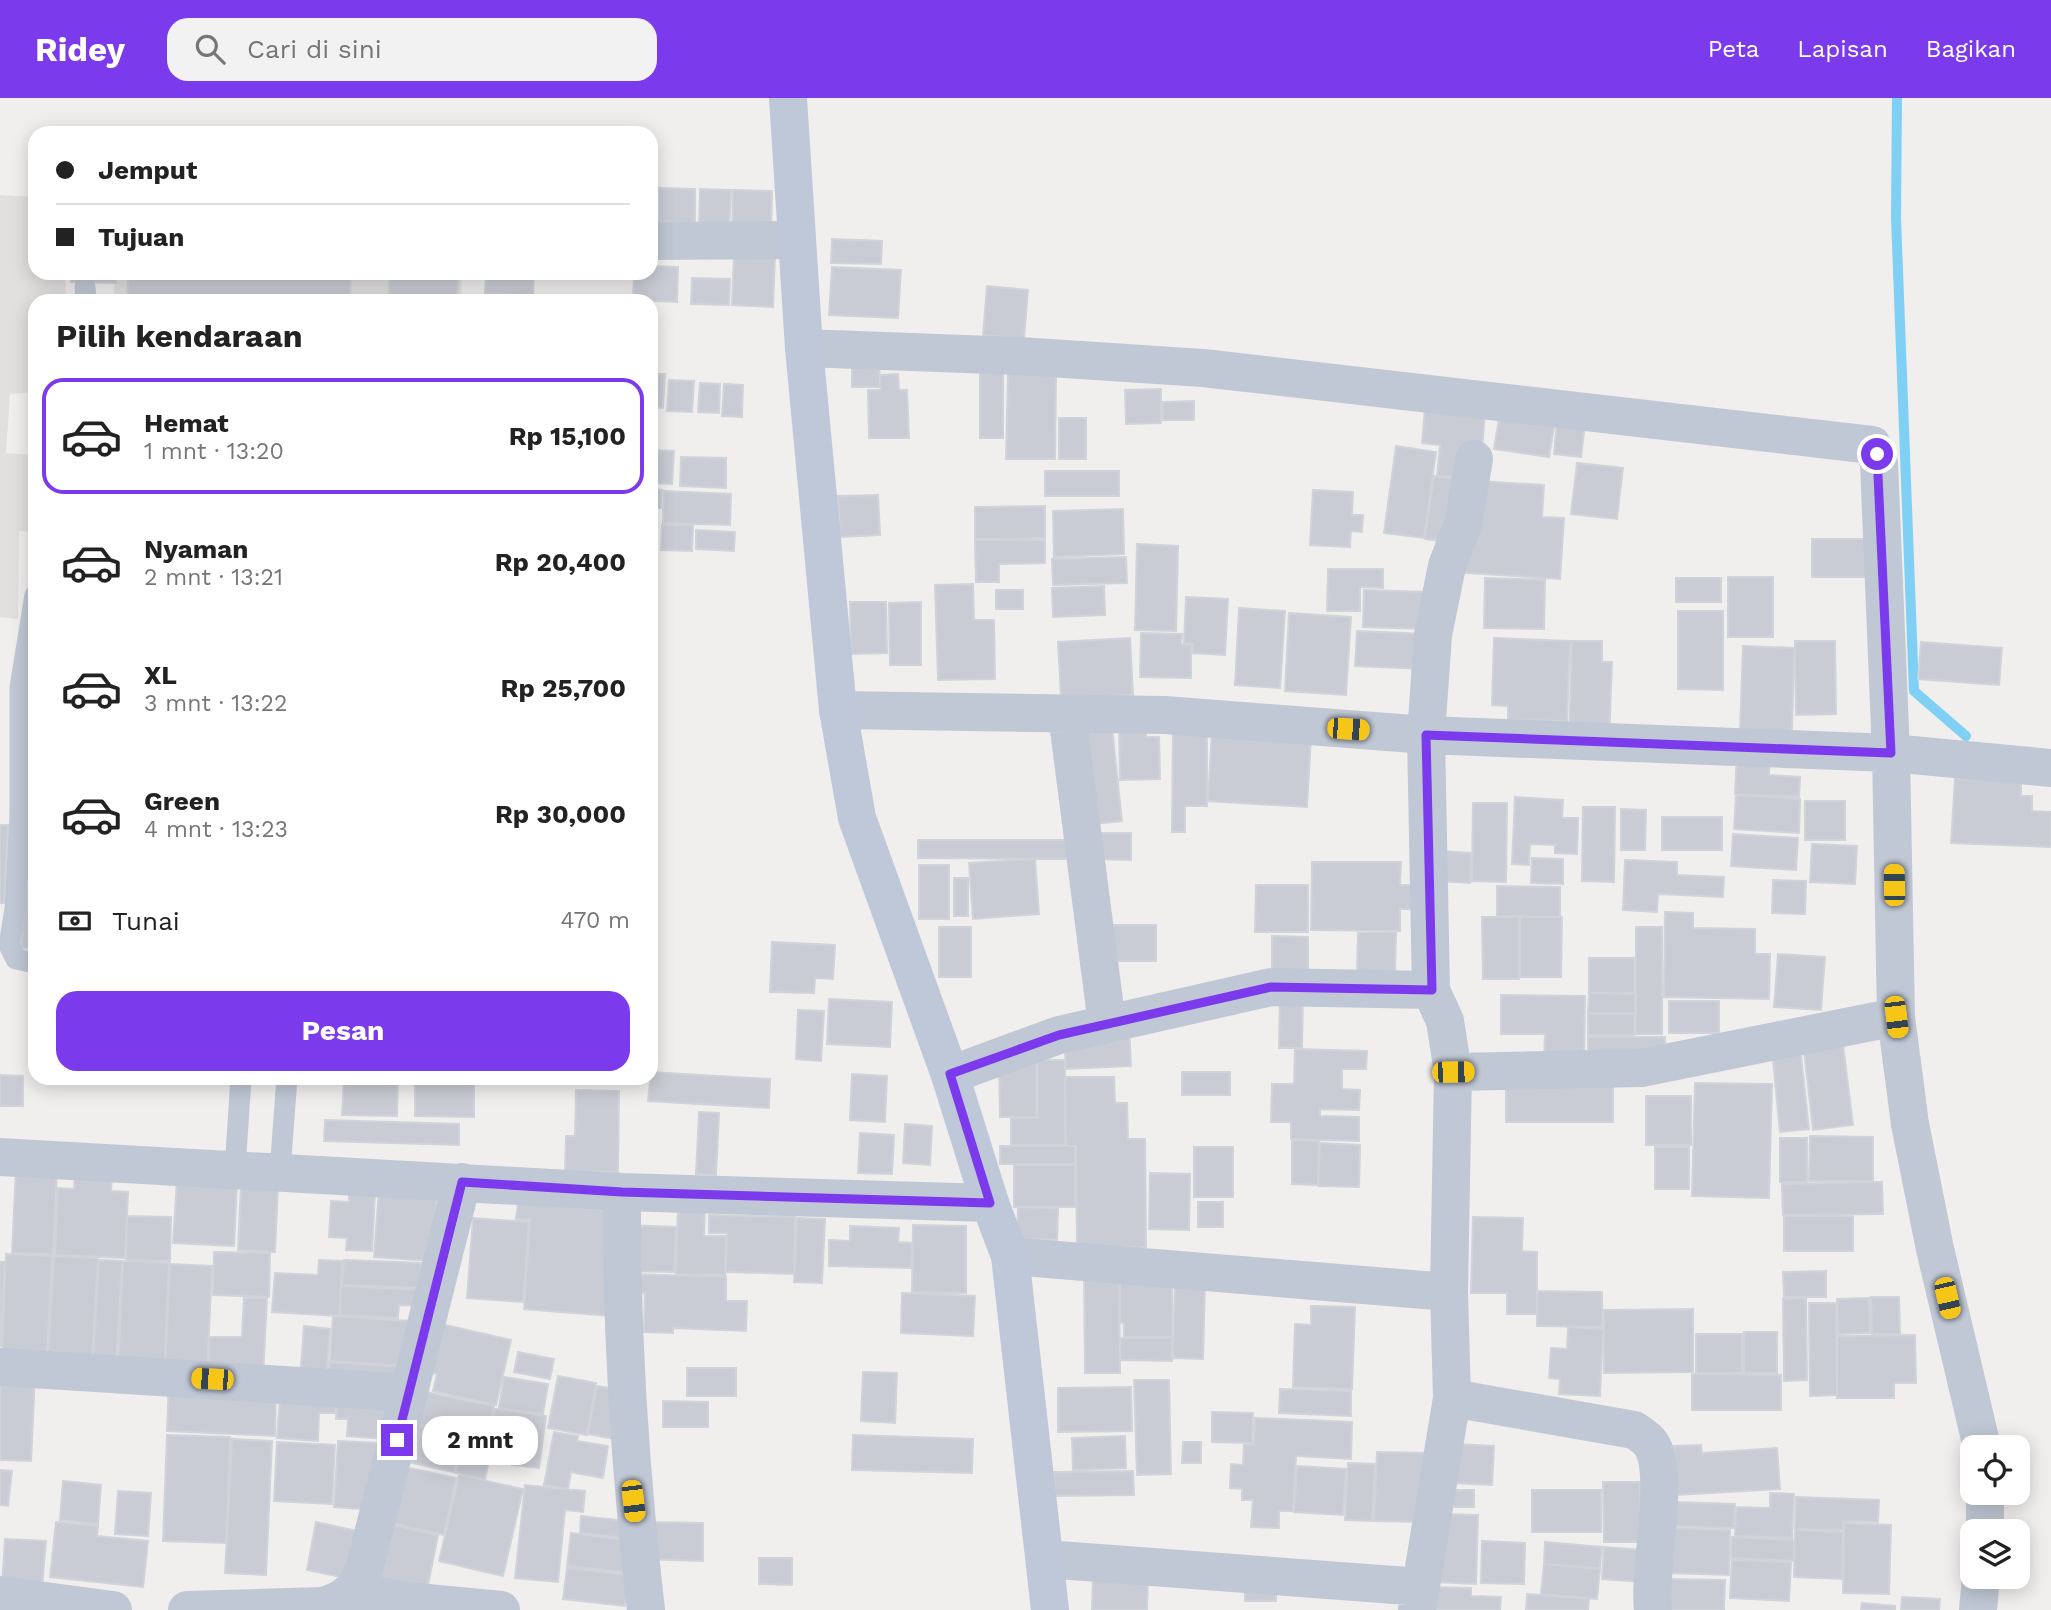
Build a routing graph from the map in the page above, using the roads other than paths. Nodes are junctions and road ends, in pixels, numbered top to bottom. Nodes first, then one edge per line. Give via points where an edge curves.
1 (788, 98) edge
2 (796, 240) junction
3 (658, 241) edge
4 (804, 348) junction
5 (1474, 459) dead end
6 (28, 638) edge
7 (838, 710) junction
8 (1067, 714) junction
9 (1426, 735) junction
10 (1891, 753) junction
11 (2051, 768) edge
12 (28, 961) edge
13 (1432, 990) junction
14 (1896, 1017) junction
15 (1107, 1024) junction
16 (1453, 1072) junction
17 (950, 1074) junction
18 (241, 1085) edge
19 (286, 1085) edge
20 (0, 1157) edge
21 (235, 1168) junction
22 (280, 1171) junction
23 (462, 1182) junction
24 (622, 1192) junction
25 (990, 1203) junction
26 (1010, 1256) junction
27 (1449, 1292) junction
28 (0, 1367) edge
29 (409, 1393) junction
30 (1452, 1398) junction
31 (1979, 1435) edge
32 (1045, 1559) junction
33 (1980, 1589) edge
34 (353, 1591) junction
35 (0, 1595) edge
36 (1341, 1596) edge
37 (1419, 1599) edge
38 (113, 1610) edge
39 (187, 1610) edge
40 (501, 1610) edge
41 (646, 1610) edge
42 (1050, 1610) edge
43 (1653, 1610) edge
44 (1978, 1610) edge

1 - 2 street
2 - 3 street
2 - 4 street
4 - 7 street
4 - 10 street via 1203,368 1872,445 1879,463
5 - 9 street via 1463,524 1440,594
6 - 12 lane via 20,687 20,814 9,945 16,958
7 - 8 street
7 - 17 street via 857,818
8 - 9 street via 1165,715
8 - 15 street
9 - 10 street
9 - 13 street
10 - 11 street
10 - 14 street
13 - 15 street via 1271,987
13 - 16 street via 1445,1021
14 - 16 street via 1641,1068
14 - 31 street via 1910,1124
15 - 17 street via 1059,1035
16 - 27 street
17 - 25 street
18 - 21 lane
19 - 22 lane
20 - 21 street
21 - 22 street
22 - 23 street
23 - 24 street
23 - 29 street
24 - 25 street
24 - 41 street via 631,1471
25 - 26 street
26 - 27 street
26 - 32 street
27 - 30 street
28 - 29 street
29 - 34 street via 362,1577
30 - 37 street
30 - 43 street via 1634,1430 1651,1443 1659,1474
32 - 36 street
32 - 42 street
33 - 44 street
34 - 39 street via 341,1601 322,1606
34 - 40 street
35 - 38 street
36 - 37 street

